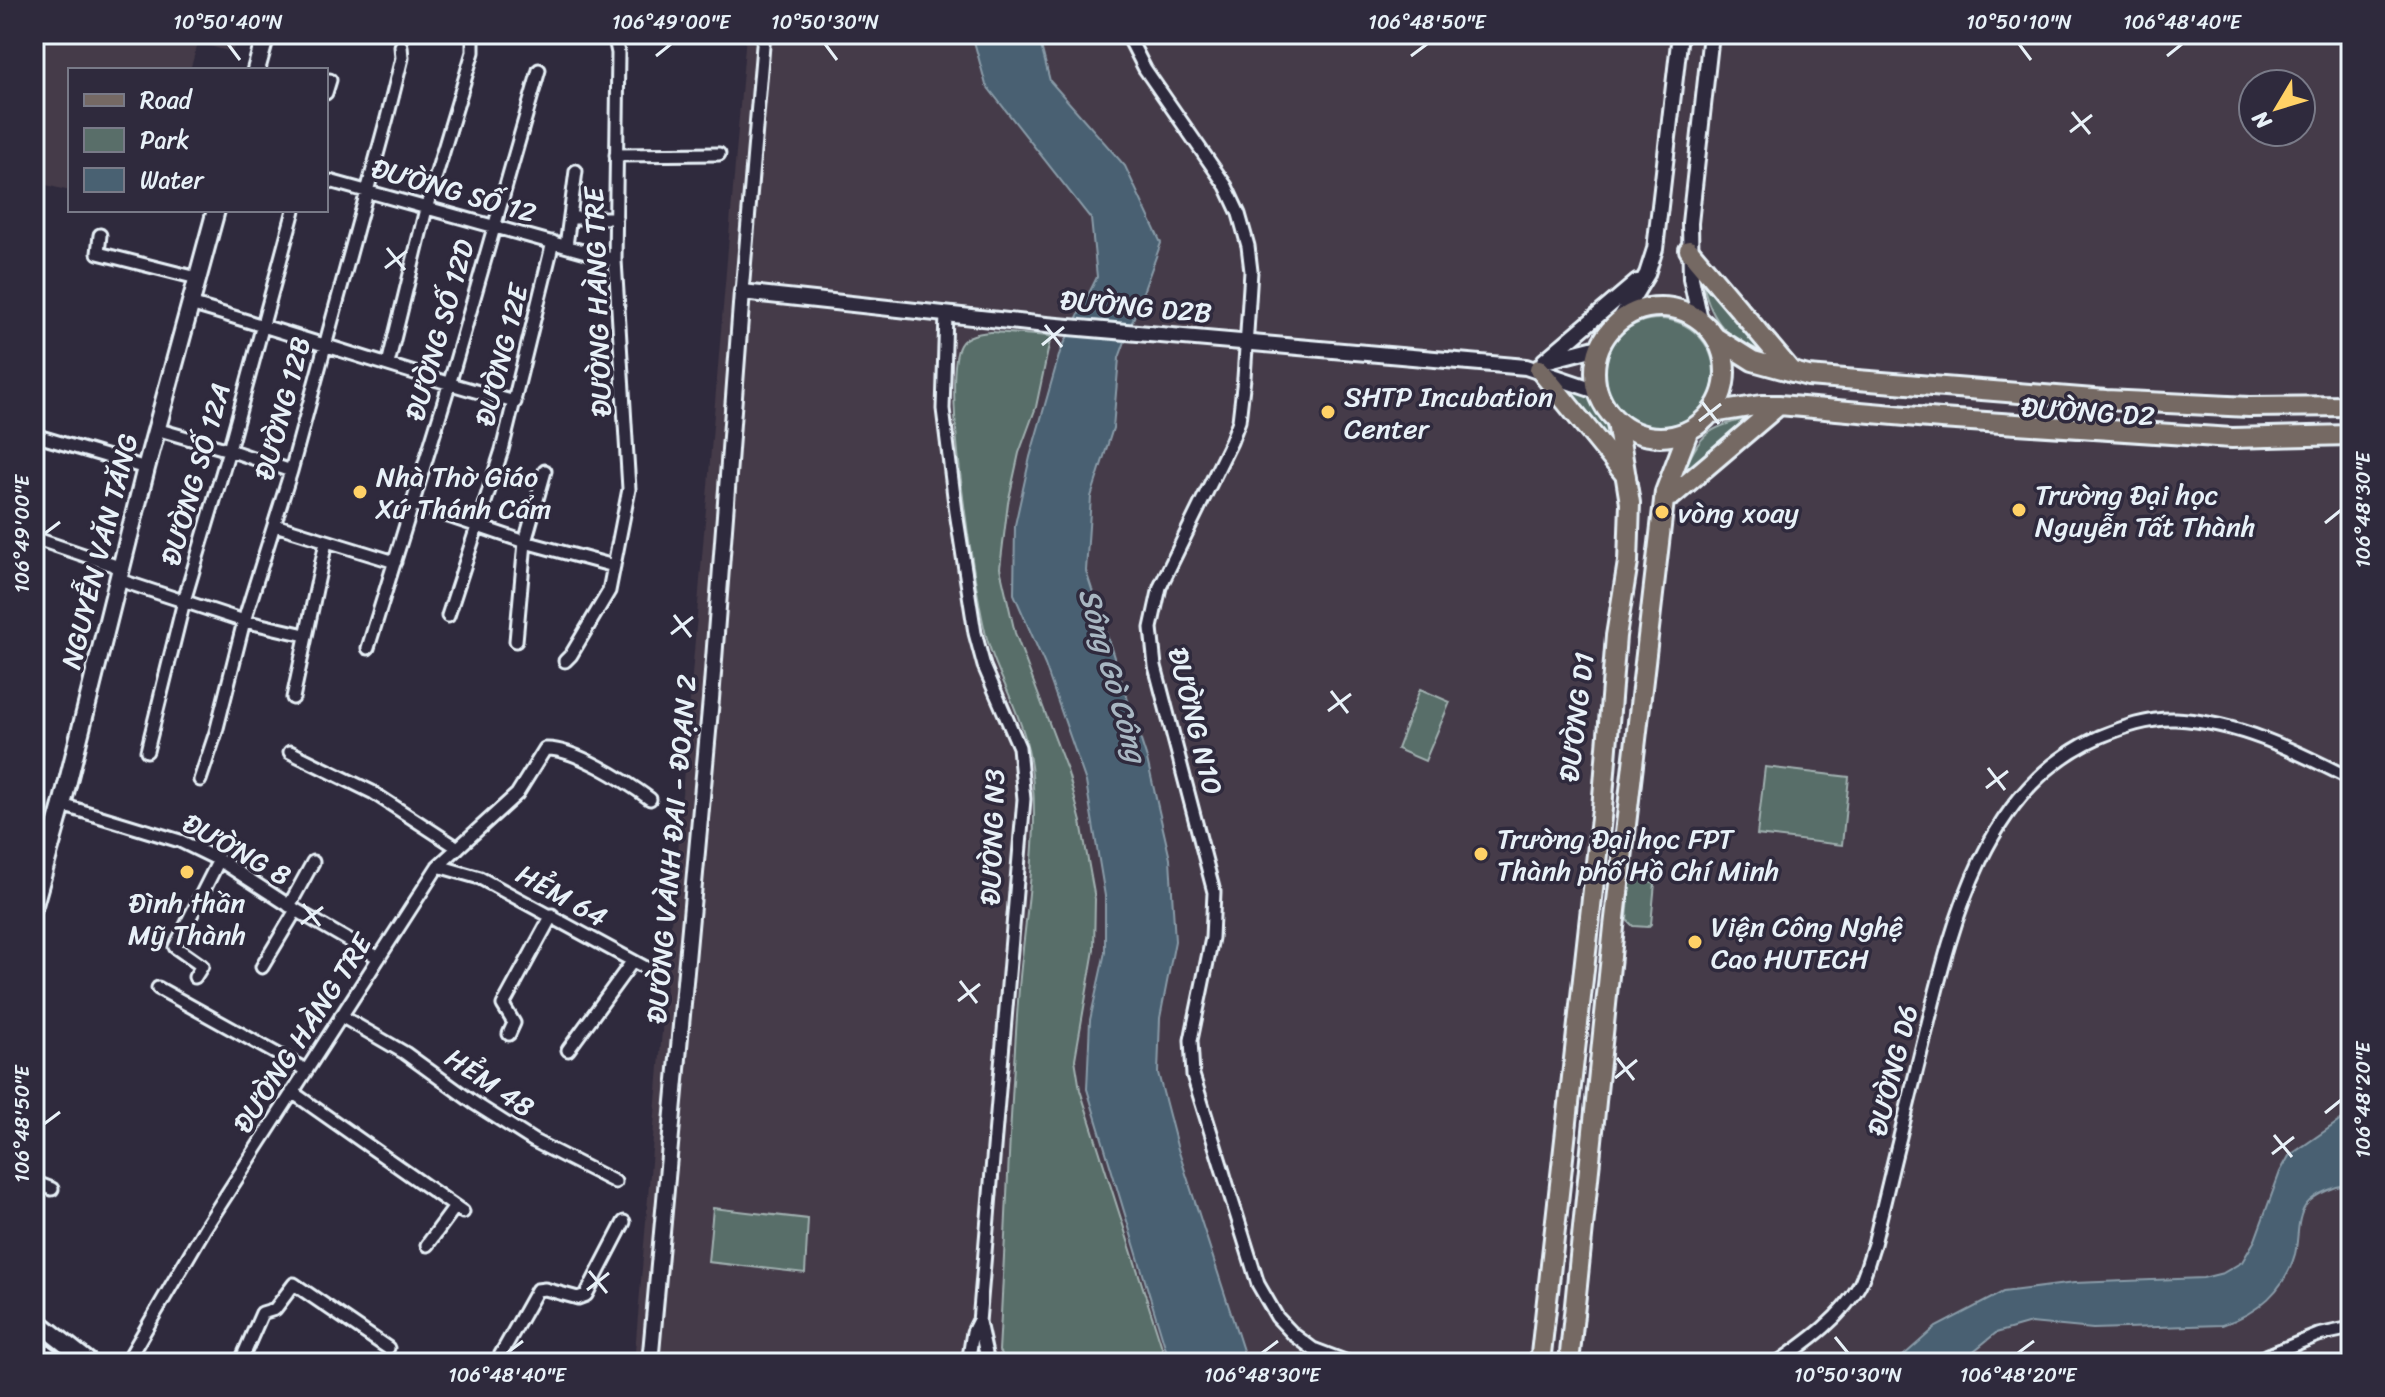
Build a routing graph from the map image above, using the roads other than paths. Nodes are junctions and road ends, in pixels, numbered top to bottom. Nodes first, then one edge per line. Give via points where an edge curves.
1 (266, 34) edge
2 (473, 34) edge
3 (614, 34) edge
4 (764, 34) edge
5 (1127, 34) edge
6 (1680, 34) edge
7 (1711, 34) edge
8 (401, 46) dead end
9 (257, 68) edge
10 (539, 70) dead end
11 (330, 80) dead end
12 (328, 86) edge
13 (719, 154) dead end
14 (616, 155) junction
15 (576, 171) dead end
16 (328, 181) edge
17 (367, 191) junction
18 (426, 209) junction
19 (215, 212) edge
20 (293, 212) edge
21 (571, 218) junction
22 (616, 218) junction
23 (493, 228) junction
24 (100, 235) dead end
25 (553, 242) junction
26 (566, 246) junction
27 (1689, 250) junction
28 (615, 260) junction
29 (1647, 274) junction
30 (197, 278) junction
31 (742, 292) junction
32 (190, 304) junction
33 (946, 314) junction
34 (1700, 320) junction
35 (1618, 322) junction
36 (262, 325) junction
37 (1715, 337) junction
38 (1246, 342) junction
39 (324, 344) junction
40 (1599, 347) junction
41 (388, 364) junction
42 (1536, 366) junction
43 (1792, 372) junction
44 (449, 385) junction
45 (1597, 391) junction
46 (515, 402) junction
47 (2349, 404) edge
48 (1779, 405) junction
49 (2302, 406) junction
50 (1712, 413) junction
51 (1617, 422) junction
52 (156, 429) junction
53 (1688, 432) junction
54 (34, 435) edge
55 (2350, 436) edge
56 (2303, 437) junction
57 (229, 450) junction
58 (146, 468) junction
59 (291, 471) junction
60 (545, 471) dead end
61 (1628, 478) junction
62 (1670, 495) junction
63 (413, 504) junction
64 (275, 525) junction
65 (479, 527) junction
66 (34, 538) edge
67 (326, 542) junction
68 (525, 542) junction
69 (395, 562) junction
70 (614, 566) junction
71 (121, 574) junction
72 (184, 601) junction
73 (448, 616) dead end
74 (244, 621) junction
75 (305, 635) junction
76 (516, 641) dead end
77 (368, 648) dead end
78 (565, 661) dead end
79 (1641, 688) junction
80 (293, 698) dead end
81 (147, 751) dead end
82 (290, 752) dead end
83 (2351, 779) edge
84 (200, 780) dead end
85 (650, 799) dead end
86 (62, 805) junction
87 (458, 848) junction
88 (219, 860) junction
89 (313, 862) dead end
90 (438, 866) junction
91 (35, 898) edge
92 (292, 908) junction
93 (552, 915) junction
94 (379, 958) junction
95 (632, 962) junction
96 (262, 967) dead end
97 (659, 975) dead end
98 (195, 977) dead end
99 (158, 988) dead end
100 (1581, 1002) junction
101 (1606, 1004) junction
102 (341, 1016) junction
103 (509, 1034) dead end
104 (568, 1050) dead end
105 (306, 1070) junction
106 (292, 1092) junction
107 (34, 1182) edge
108 (615, 1182) dead end
109 (52, 1189) dead end
110 (624, 1222) dead end
111 (427, 1245) dead end
112 (34, 1319) edge
113 (979, 1322) junction
114 (2351, 1328) edge
115 (34, 1345) edge
116 (388, 1348) dead end
117 (57, 1363) edge
118 (90, 1363) edge
119 (126, 1363) edge
120 (240, 1363) edge
121 (496, 1363) edge
122 (650, 1363) edge
123 (968, 1363) edge
124 (988, 1363) edge
125 (1350, 1363) edge
126 (1540, 1363) edge
127 (1569, 1363) edge
128 (1777, 1363) edge
129 (2249, 1363) edge

1 - 9 main road
2 - 18 street via 473,52
3 - 14 street, ĐƯỜNG HÀNG TRE
4 - 31 street
5 - 38 street, ĐƯỜNG N10 via 1239,214 1251,271
6 - 29 street via 1659,220
7 - 27 street
8 - 17 street, ĐƯỜNG 12B
10 - 23 street, ĐƯỜNG SỐ 12D
11 - 12 street
13 - 14 street
14 - 22 street, ĐƯỜNG HÀNG TRE
15 - 21 street
16 - 17 street, ĐƯỜNG SỐ 12
17 - 18 street, ĐƯỜNG SỐ 12
17 - 39 street, ĐƯỜNG 12B
18 - 23 street, ĐƯỜNG SỐ 12
18 - 41 street
19 - 30 main road, NGUYỄN VĂN TĂNG
20 - 36 street, ĐƯỜNG SỐ 12A
21 - 22 street
21 - 26 street
22 - 28 street, ĐƯỜNG HÀNG TRE
23 - 25 street, ĐƯỜNG SỐ 12
23 - 44 street, ĐƯỜNG SỐ 12D
24 - 30 street via 98,253
25 - 26 street, ĐƯỜNG SỐ 12
25 - 46 street, ĐƯỜNG 12E
26 - 28 street, ĐƯỜNG SỐ 12
27 - 34 street
27 - 43 main road
28 - 70 street, ĐƯỜNG HÀNG TRE via 629,489
29 - 35 street
29 - 42 street
30 - 32 main road, NGUYỄN VĂN TĂNG
31 - 33 street, ĐƯỜNG D2B
31 - 122 street, ĐƯỜNG VÀNH ĐAI - ĐOẠN 2
32 - 36 street
32 - 52 main road, NGUYỄN VĂN TĂNG
33 - 38 street, ĐƯỜNG D2B
33 - 113 street, ĐƯỜNG N3 via 943,409 960,542 984,666 1019,747 1024,799
34 - 35 main road via 1668,307 1641,310
34 - 37 main road
35 - 40 main road
36 - 39 street
36 - 57 street, ĐƯỜNG SỐ 12A
37 - 43 main road, ĐƯỜNG D2 via 1753,361
37 - 50 main road via 1726,376
38 - 42 street, ĐƯỜNG D2B
38 - 125 street, ĐƯỜNG N10 via 1239,421 1160,587 1151,628 1155,666 1214,892 1212,938 1191,1040 1193,1075 1258,1284 1293,1334 1313,1349
39 - 41 street
39 - 59 street, ĐƯỜNG 12B
40 - 42 street, ĐƯỜNG D2B
40 - 45 main road
41 - 44 street
42 - 45 street, ĐƯỜNG D2B
42 - 61 main road
43 - 49 main road, ĐƯỜNG D2 via 2082,399
44 - 46 street
44 - 63 street, ĐƯỜNG SỐ 12D
45 - 51 main road
46 - 65 street, ĐƯỜNG 12E
47 - 49 main road, ĐƯỜNG D2
48 - 50 main road, ĐƯỜNG D2
48 - 56 main road, ĐƯỜNG D2 via 2232,438
48 - 62 main road
49 - 56 main road
50 - 53 main road
51 - 53 main road via 1651,437
51 - 61 main road, ĐƯỜNG D1
52 - 57 street
52 - 58 main road, NGUYỄN VĂN TĂNG
53 - 62 main road
54 - 58 street
55 - 56 main road, ĐƯỜNG D2
57 - 59 street
57 - 72 street, ĐƯỜNG SỐ 12A
58 - 71 main road, NGUYỄN VĂN TĂNG
59 - 64 street, ĐƯỜNG 12B
60 - 68 street
61 - 100 main road, ĐƯỜNG D1 via 1628,562 1616,636
62 - 79 main road via 1650,674
62 - 79 main road via 1665,492
63 - 65 street
63 - 69 street, ĐƯỜNG SỐ 12D
64 - 67 street
64 - 74 street, ĐƯỜNG 12B
65 - 68 street
65 - 73 street, ĐƯỜNG 12E
66 - 71 street
67 - 69 street
67 - 75 street
68 - 70 street
68 - 76 street
69 - 77 street, ĐƯỜNG SỐ 12D
70 - 78 street, ĐƯỜNG HÀNG TRE via 609,591
71 - 72 street
71 - 86 main road, NGUYỄN VĂN TĂNG
72 - 74 street
72 - 81 street, ĐƯỜNG SỐ 12A
74 - 75 street
74 - 84 street, ĐƯỜNG 12B
75 - 80 street
79 - 101 main road
82 - 87 street via 372,792
83 - 128 street, ĐƯỜNG D6 via 2286,746 2229,728 2174,719 2132,723 2049,766 2010,810 1967,892 1860,1283 1831,1321
85 - 87 street, ĐƯỜNG HÀNG TRE via 574,753 545,749 517,794
86 - 88 street, ĐƯỜNG 8 via 180,841
86 - 91 main road, NGUYỄN VĂN TĂNG
87 - 90 street, ĐƯỜNG HÀNG TRE
88 - 92 street, ĐƯỜNG 8
88 - 98 street via 175,947 202,966
89 - 92 street
90 - 93 street, HẺM 64 via 480,878
90 - 94 street, ĐƯỜNG HÀNG TRE
92 - 94 street, ĐƯỜNG 8
92 - 96 street
93 - 95 street, HẺM 64
93 - 103 street via 503,1005 514,1023
94 - 102 street, ĐƯỜNG HÀNG TRE
95 - 97 street, HẺM 64
95 - 104 street
99 - 105 street
100 - 101 main road
100 - 126 main road, ĐƯỜNG D1
101 - 127 main road
102 - 105 street, ĐƯỜNG HÀNG TRE
102 - 108 street, HẺM 48 via 534,1141
105 - 106 street, ĐƯỜNG HÀNG TRE
106 - 111 street via 459,1209
106 - 119 street, ĐƯỜNG HÀNG TRE
107 - 109 street
110 - 121 street via 586,1295 537,1290
112 - 118 main road
113 - 123 street, ĐƯỜNG N3
113 - 124 street, ĐƯỜNG N3
114 - 129 street via 2318,1335
115 - 117 main road
116 - 120 street via 294,1284 275,1309 262,1313

